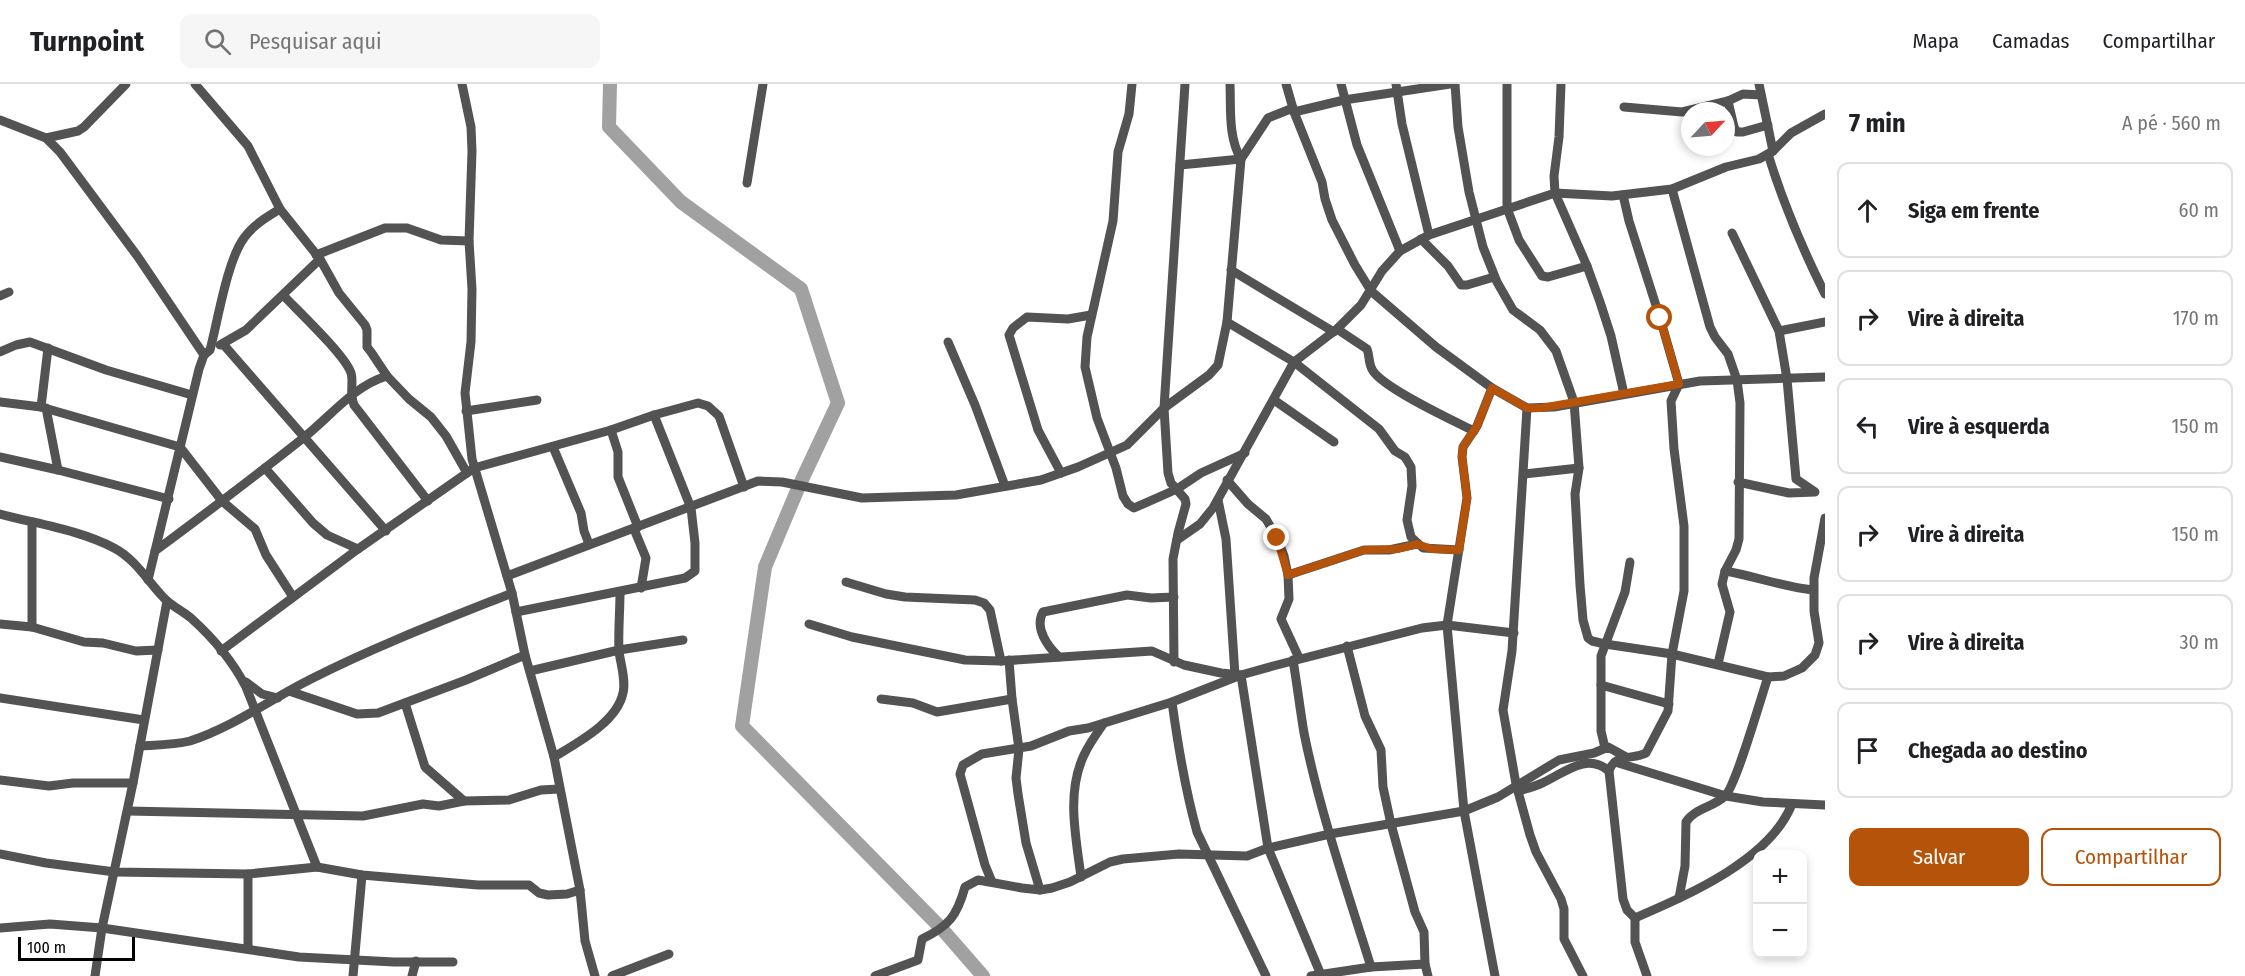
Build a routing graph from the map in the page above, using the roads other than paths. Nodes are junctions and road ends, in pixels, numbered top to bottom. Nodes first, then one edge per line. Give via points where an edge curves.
1 (126, 84) edge
2 (195, 84) edge
3 (462, 84) edge
4 (763, 84) edge
5 (1132, 84) edge
6 (1185, 84) edge
7 (1230, 84) edge
8 (1286, 84) edge
9 (1341, 84) edge
10 (1450, 84) edge
11 (1455, 84) edge
12 (1508, 84) edge
13 (1561, 84) edge
14 (1747, 84) edge
15 (1759, 84) edge
16 (1396, 88) edge
17 (1743, 94) junction
18 (1761, 95) junction
19 (1344, 100) junction
20 (1728, 101) junction
21 (1624, 107) dead end
22 (1293, 110) junction
23 (1824, 117) edge
24 (0, 120) edge
25 (1768, 125) junction
26 (46, 138) junction
27 (1771, 152) junction
28 (1241, 159) junction
29 (1180, 165) junction
30 (747, 183) dead end
31 (1672, 189) junction
32 (1555, 193) junction
33 (1623, 195) junction
34 (280, 208) junction
35 (1507, 208) junction
36 (1476, 218) junction
37 (1732, 233) dead end
38 (1425, 237) junction
39 (469, 241) junction
40 (1400, 251) junction
41 (318, 257) junction
42 (1587, 266) junction
43 (1231, 270) junction
44 (1494, 277) junction
45 (1371, 291) junction
46 (9, 292) dead end
47 (1825, 294) edge
48 (283, 295) junction
49 (0, 296) edge
50 (1091, 315) junction
51 (1227, 322) junction
52 (1825, 322) edge
53 (1335, 330) junction
54 (1779, 331) junction
55 (948, 342) dead end
56 (223, 344) junction
57 (48, 348) junction
58 (0, 352) edge
59 (207, 352) junction
60 (1294, 362) junction
61 (351, 373) junction
62 (387, 376) junction
63 (1825, 377) edge
64 (1787, 379) junction
65 (1737, 380) junction
66 (371, 382) junction
67 (1679, 384) junction
68 (1492, 388) junction
69 (1624, 394) junction
70 (192, 395) junction
71 (351, 396) junction
72 (537, 400) dead end
73 (1274, 400) junction
74 (0, 402) edge
75 (1574, 402) junction
76 (44, 407) junction
77 (1164, 408) junction
78 (1527, 408) junction
79 (466, 411) junction
80 (654, 415) junction
81 (611, 430) junction
82 (1474, 431) junction
83 (305, 437) junction
84 (1334, 442) dead end
85 (180, 447) junction
86 (553, 447) junction
87 (1111, 453) junction
88 (1245, 453) junction
89 (0, 457) edge
90 (265, 468) junction
91 (1579, 468) junction
92 (58, 470) junction
93 (471, 471) junction
94 (1061, 473) junction
95 (1524, 474) junction
96 (1227, 480) junction
97 (1738, 482) junction
98 (1005, 486) junction
99 (744, 487) junction
100 (1177, 489) junction
101 (1820, 493) edge
102 (169, 499) junction
103 (1218, 500) junction
104 (222, 501) junction
105 (428, 501) junction
106 (691, 508) junction
107 (0, 514) edge
108 (1825, 518) edge
109 (32, 522) junction
110 (636, 528) junction
111 (386, 531) junction
112 (1176, 540) junction
113 (589, 544) junction
114 (1417, 544) junction
115 (358, 549) junction
116 (1459, 550) junction
117 (155, 551) junction
118 (1630, 561) dead end
119 (1725, 571) junction
120 (1288, 575) junction
121 (507, 576) junction
122 (148, 579) junction
123 (846, 582) dead end
124 (641, 588) junction
125 (1813, 590) junction
126 (512, 592) junction
127 (620, 592) junction
128 (293, 597) junction
129 (1174, 597) junction
130 (167, 601) junction
131 (516, 612) junction
132 (0, 624) edge
133 (809, 624) dead end
134 (1447, 625) junction
135 (32, 627) junction
136 (1514, 633) junction
137 (683, 640) dead end
138 (1605, 644) junction
139 (1347, 646) junction
140 (158, 650) junction
141 (619, 650) junction
142 (221, 651) junction
143 (1672, 654) junction
144 (525, 655) junction
145 (1059, 657) junction
146 (1296, 659) junction
147 (1005, 661) junction
148 (1174, 662) junction
149 (1718, 664) junction
150 (530, 672) junction
151 (240, 675) junction
152 (1238, 675) junction
153 (1768, 676) junction
154 (1601, 685) junction
155 (288, 691) junction
156 (0, 698) edge
157 (279, 698) junction
158 (881, 699) dead end
159 (1012, 699) junction
160 (1172, 702) junction
161 (405, 703) junction
162 (1669, 704) junction
163 (254, 711) junction
164 (144, 720) junction
165 (1104, 723) junction
166 (140, 746) junction
167 (1605, 748) junction
168 (1019, 749) junction
169 (554, 757) junction
170 (1626, 757) junction
171 (1612, 766) junction
172 (0, 780) edge
173 (133, 783) junction
174 (1517, 788) junction
175 (559, 789) junction
176 (1726, 796) junction
177 (464, 801) junction
178 (1792, 804) junction
179 (1825, 805) edge
180 (128, 811) junction
181 (1464, 811) junction
182 (298, 815) junction
183 (1391, 824) junction
184 (1330, 834) junction
185 (1268, 848) junction
186 (0, 854) edge
187 (1208, 855) junction
188 (985, 865) junction
189 (317, 867) junction
190 (115, 872) junction
191 (248, 874) junction
192 (362, 874) junction
193 (1081, 877) junction
194 (978, 880) junction
195 (993, 882) junction
196 (580, 890) junction
197 (1040, 890) junction
198 (1679, 898) junction
199 (1635, 918) junction
200 (0, 928) edge
201 (102, 928) junction
202 (248, 949) junction
203 (669, 954) dead end
204 (355, 958) junction
205 (416, 961) junction
206 (453, 962) dead end
207 (1425, 964) junction
208 (1371, 967) junction
209 (1316, 975) edge
210 (95, 976) edge
211 (353, 976) edge
212 (412, 976) edge
213 (595, 976) edge
214 (612, 976) edge
215 (875, 976) edge
216 (1266, 976) edge
217 (1428, 976) edge
218 (1495, 976) edge
219 (1583, 976) edge
220 (1647, 976) edge

1 - 26 street via 84,127
2 - 34 street via 248,146
3 - 39 street via 471,127
4 - 30 street
5 - 50 street via 1119,152 1113,221
6 - 29 street
7 - 28 street via 1232,134
8 - 22 street
9 - 19 street
10 - 16 street
11 - 36 street via 1458,127
12 - 35 street
13 - 32 street
14 - 17 street
15 - 18 street
16 - 19 street
16 - 38 street
17 - 18 street
17 - 20 street
18 - 25 street
19 - 22 street
19 - 40 street via 1357,146
20 - 21 street via 1682,112
20 - 25 street via 1737,132
22 - 28 street via 1268,118
22 - 45 street via 1322,182 1332,220
23 - 27 street via 1791,133
24 - 26 street
25 - 27 street
26 - 59 street
27 - 31 street
27 - 47 street via 1782,198
28 - 29 street
28 - 43 street
29 - 77 street
31 - 33 street
31 - 65 street via 1710,327 1728,354
32 - 33 street
32 - 35 street
32 - 42 street
33 - 67 street
34 - 41 street
34 - 59 street via 256,224 235,254
35 - 36 street
35 - 42 street via 1519,240 1542,276
36 - 38 street
36 - 44 street
37 - 54 street
38 - 40 street
38 - 44 street via 1461,285
39 - 41 street via 441,240 407,228 385,228
39 - 79 street via 472,315
40 - 45 street
41 - 48 street
41 - 62 street via 339,293 368,330 367,346
42 - 69 street via 1611,336
43 - 51 street
43 - 53 street
44 - 75 street via 1513,310 1548,339
45 - 53 street
45 - 68 street via 1436,347
46 - 49 street
48 - 56 street via 246,330
48 - 61 street
50 - 87 street via 1085,367 1097,418
50 - 94 street via 1068,319 1027,317 1009,335 1038,430
51 - 60 street
51 - 77 street via 1218,365 1202,382
52 - 54 street
53 - 60 street
53 - 82 street via 1367,349 1377,376 1411,399
54 - 64 street
55 - 98 street
56 - 59 street
56 - 83 street
57 - 58 street via 30,342
57 - 70 street
57 - 76 street
59 - 70 street
60 - 73 street
60 - 114 street via 1379,429 1408,461 1413,474 1407,528
61 - 66 street
61 - 71 street
62 - 66 street
62 - 93 street via 431,417
63 - 64 street
64 - 65 street
64 - 101 street via 1796,479
65 - 67 street
65 - 97 street
66 - 71 street
67 - 69 street
67 - 143 street via 1671,401 1684,526 1684,591
68 - 78 street
68 - 82 street
69 - 75 street
70 - 85 street
71 - 83 street
71 - 105 street
72 - 79 street
73 - 84 street
73 - 88 street
74 - 76 street
75 - 78 street
75 - 91 street
76 - 85 street
76 - 92 street
77 - 87 street via 1138,437
77 - 100 street via 1168,473
78 - 95 street
79 - 93 street
80 - 81 street
80 - 99 street via 698,403 708,406 719,416
80 - 106 street
81 - 86 street
81 - 110 street via 618,452 618,477
82 - 116 street via 1463,447 1467,498
83 - 90 street
83 - 111 street
85 - 102 street
85 - 104 street
86 - 93 street
86 - 113 street via 581,513
87 - 94 street
87 - 100 street via 1123,496 1131,507
88 - 96 street
88 - 100 street
89 - 92 street
90 - 104 street
90 - 115 street via 313,524
91 - 95 street
91 - 138 street via 1575,494 1583,620 1588,638
92 - 102 street
93 - 105 street
93 - 121 street
94 - 98 street
95 - 136 street
96 - 103 street
96 - 120 street via 1270,526
97 - 101 street via 1789,493
97 - 119 street via 1738,539
98 - 99 street via 956,495 862,498 769,480
99 - 106 street
100 - 112 street via 1186,504
102 - 117 street
103 - 112 street via 1200,524
103 - 152 street via 1227,539
104 - 117 street
104 - 128 street via 255,529 266,555
105 - 111 street
106 - 110 street
106 - 124 street via 694,571 685,578
107 - 109 street
108 - 125 street
109 - 122 street via 112,547
109 - 135 street
110 - 113 street
110 - 124 street via 646,558
111 - 115 street
112 - 129 street
113 - 121 street
114 - 116 street
114 - 120 street via 1364,550
115 - 128 street
116 - 134 street
117 - 122 street
118 - 138 street via 1625,592
119 - 125 street
119 - 149 street via 1722,589 1730,612
120 - 146 street via 1289,599 1281,619
121 - 126 street
122 - 130 street
123 - 147 street via 905,597 984,603 990,610
124 - 127 street
125 - 153 street via 1819,638 1815,655 1809,664 1793,673
126 - 131 street
126 - 155 street via 402,636
127 - 131 street
127 - 141 street
128 - 142 street
129 - 145 street via 1127,595 1043,612 1042,633
129 - 148 street
130 - 140 street
130 - 142 street via 192,619
131 - 144 street
132 - 135 street
133 - 147 street via 914,651 964,660
134 - 136 street
134 - 139 street
134 - 181 street
135 - 140 street via 84,642 136,651
136 - 174 street via 1503,710
137 - 141 street
138 - 143 street
138 - 154 street via 1600,662
139 - 146 street
139 - 183 street via 1365,716 1381,750 1383,788
140 - 164 street
141 - 150 street
141 - 169 street via 624,691 618,705 587,737
142 - 151 street
143 - 149 street
143 - 162 street
144 - 150 street
144 - 161 street
145 - 147 street
145 - 148 street via 1152,651
146 - 152 street
146 - 184 street via 1305,733
147 - 159 street
148 - 152 street
149 - 153 street
150 - 169 street
151 - 157 street via 253,689
151 - 163 street
152 - 160 street
152 - 185 street
153 - 176 street
154 - 162 street
154 - 167 street
155 - 157 street
155 - 161 street via 357,714
156 - 164 street
157 - 163 street
158 - 159 street via 937,711
159 - 168 street
160 - 165 street
160 - 187 street via 1190,807
161 - 177 street via 425,767
162 - 170 street via 1646,753
163 - 166 street via 188,741
163 - 182 street
164 - 166 street
165 - 168 street
165 - 193 street via 1084,753 1076,781 1073,806
166 - 173 street
167 - 170 street
167 - 174 street via 1565,757
168 - 188 street via 982,754 967,760 961,768
168 - 197 street via 1016,778 1022,822
169 - 175 street
170 - 171 street
171 - 174 street via 1579,764 1539,785
171 - 176 street
171 - 199 street via 1623,899
172 - 173 street via 50,786
173 - 180 street
174 - 181 street
174 - 219 street via 1536,852 1564,909 1566,946
175 - 177 street via 541,789 509,801
175 - 196 street
176 - 178 street
176 - 198 street via 1686,822 1685,866
177 - 182 street via 408,806 363,816
178 - 179 street
178 - 198 street via 1782,826 1764,846
180 - 182 street
180 - 190 street
181 - 183 street
181 - 218 street
182 - 189 street
183 - 184 street
183 - 207 street via 1424,932
184 - 185 street
184 - 208 street
185 - 187 street via 1247,856
185 - 209 street
186 - 190 street
187 - 193 street via 1123,859
187 - 216 street
188 - 194 street
188 - 195 street
189 - 191 street
189 - 192 street
190 - 191 street
190 - 201 street
191 - 202 street
192 - 196 street via 478,885 529,885 548,896
192 - 204 street
193 - 197 street
194 - 195 street
194 - 215 street via 965,887 952,919 922,939 918,960
195 - 197 street
196 - 213 street via 585,941
198 - 199 street
199 - 220 street via 1635,942
200 - 201 street via 50,924
201 - 202 street
201 - 210 street
202 - 204 street via 299,957
203 - 214 street
204 - 205 street
204 - 211 street
205 - 206 street
205 - 212 street
207 - 208 street
207 - 217 street
208 - 209 street

